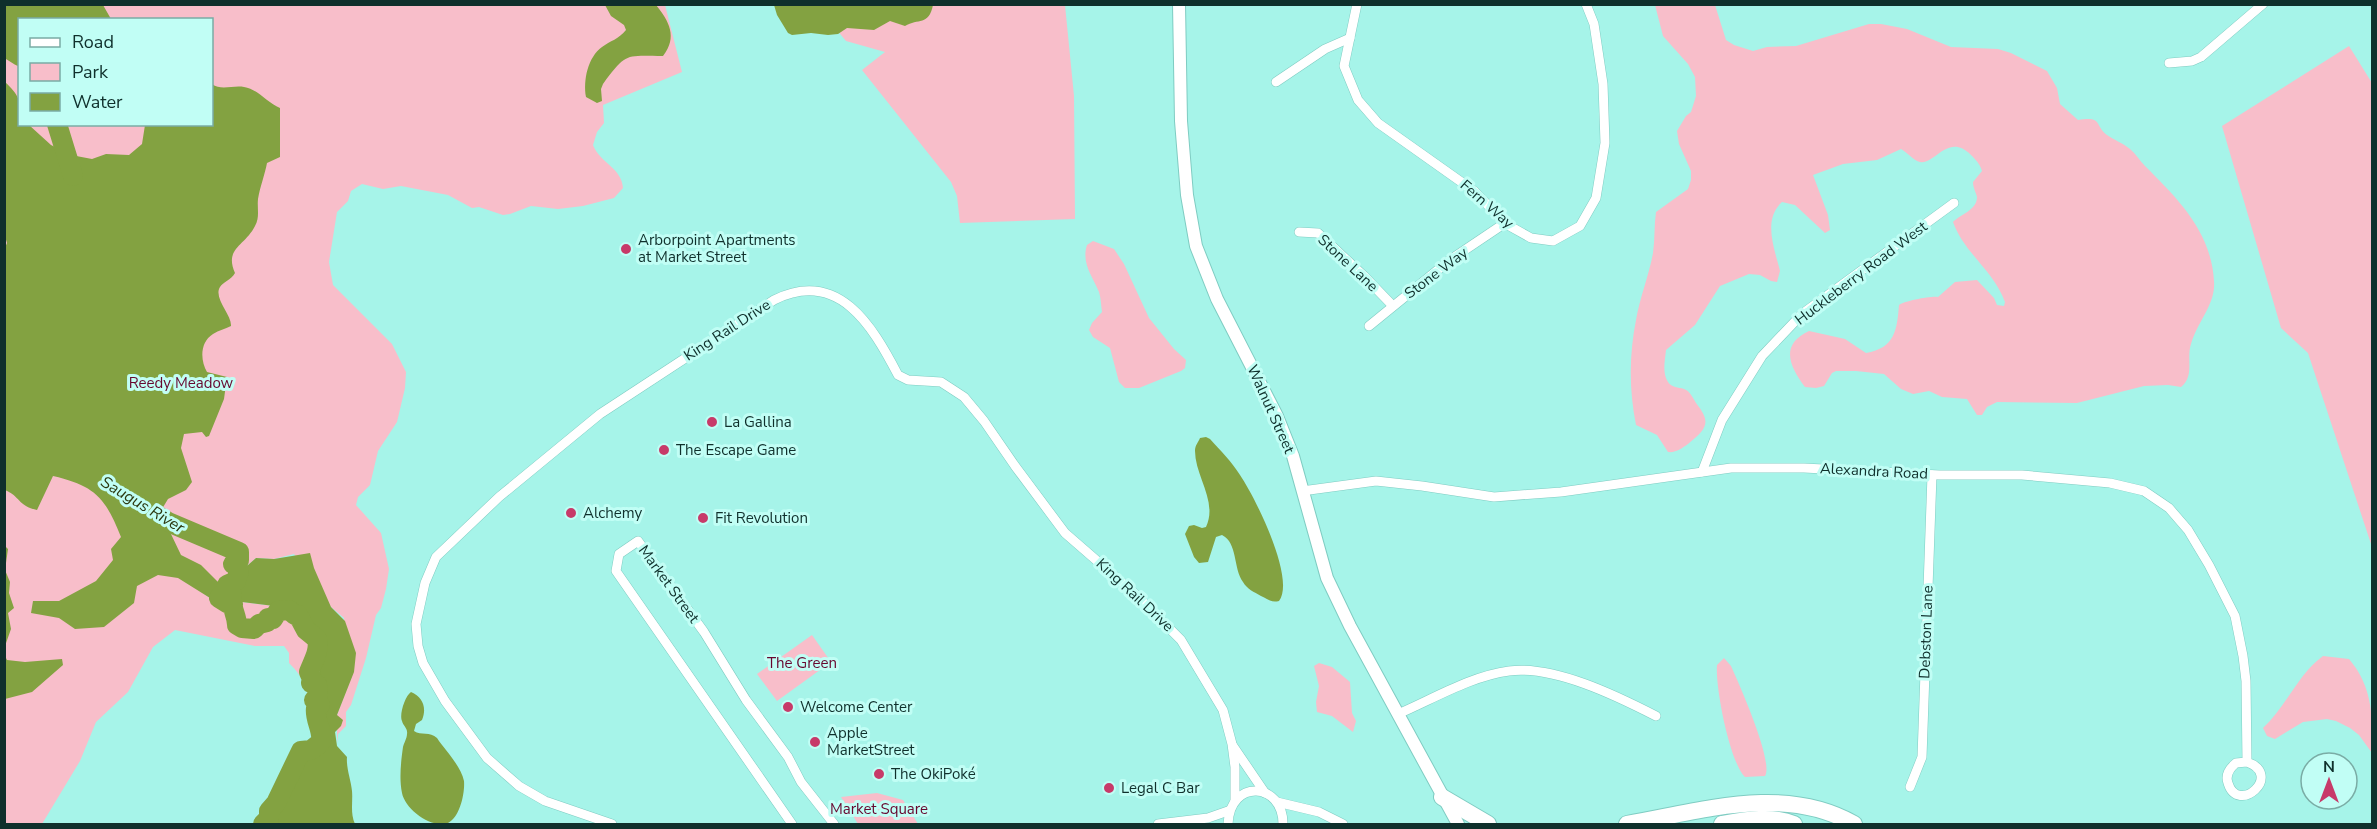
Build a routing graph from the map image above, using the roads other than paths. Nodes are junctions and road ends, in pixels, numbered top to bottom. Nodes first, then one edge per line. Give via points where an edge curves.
1 (1179, 4) edge
2 (1357, 4) edge
3 (1586, 4) edge
4 (2263, 4) edge
5 (1350, 38) junction
6 (2169, 63) dead end
7 (1276, 82) dead end
8 (1954, 203) dead end
9 (1505, 223) junction
10 (1299, 232) dead end
11 (1393, 306) junction
12 (1370, 326) dead end
13 (1702, 472) junction
14 (1932, 475) junction
15 (1302, 491) junction
16 (1398, 714) junction
17 (1656, 716) dead end
18 (1232, 744) junction
19 (2247, 762) dead end
20 (1910, 787) dead end
21 (1265, 793) junction
22 (1442, 797) junction
23 (1235, 801) junction
24 (1277, 802) junction
25 (1228, 811) junction
26 (612, 825) edge
27 (792, 825) edge
28 (834, 825) edge
29 (1158, 825) edge
30 (1228, 825) edge
31 (1282, 825) edge
32 (1343, 825) edge
33 (1458, 825) edge
34 (1488, 825) edge
35 (1627, 825) edge
36 (1722, 825) edge
37 (1794, 825) edge
38 (1854, 825) edge

1 - 15 main road, Walnut Street via 1181,120 1196,246 1216,299 1277,416
2 - 5 street, Fern Way
3 - 9 street, Fern Way via 1594,24 1603,84 1605,143 1596,198 1580,226 1553,241 1531,238
4 - 6 street via 2201,57
5 - 7 street via 1324,49
5 - 9 street, Fern Way via 1344,66 1358,100 1378,123 1474,191
8 - 13 street, Huckleberry Road West via 1802,314 1762,356 1722,420
9 - 11 street, Stone Way via 1450,260
10 - 11 street, Stone Lane via 1318,233
11 - 12 street, Stone Way
13 - 14 street, Alexandra Road via 1804,468
13 - 15 street, Alexandra Road via 1561,492 1494,497 1376,481
14 - 19 street, Alexandra Road via 2022,475 2110,483 2144,491 2169,508 2188,530 2235,616 2246,681
14 - 20 street, Debston Lane via 1922,757
15 - 16 main road, Walnut Street via 1327,578
16 - 17 street via 1471,682 1510,671 1533,671 1624,699
16 - 22 main road, Walnut Street
18 - 21 street, King Rail Drive
18 - 23 street, King Rail Drive
18 - 26 street, King Rail Drive via 1223,710 1182,640 1065,533 964,397 941,382 908,380 898,375 881,343 857,312 834,295 805,290 774,300 600,414 442,550 424,583 416,624 421,657 431,679 472,739 496,768 531,794
21 - 23 street via 1251,792
21 - 24 street
22 - 33 main road, Walnut Street
22 - 34 highway
23 - 25 street
24 - 31 street via 1283,813
24 - 32 street via 1319,812
25 - 29 street
25 - 30 street
27 - 28 street, Market Street via 616,571 619,554 632,544 638,541 704,632 801,782
35 - 38 highway via 1744,803 1791,803 1836,814
36 - 37 highway via 1782,819

